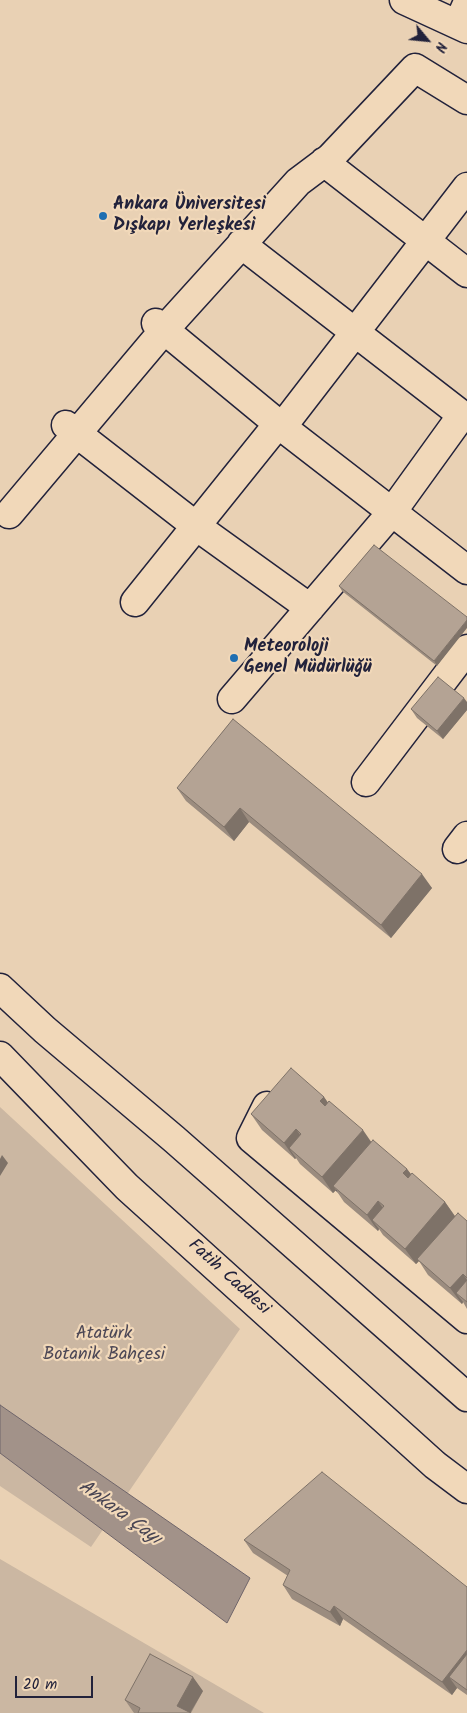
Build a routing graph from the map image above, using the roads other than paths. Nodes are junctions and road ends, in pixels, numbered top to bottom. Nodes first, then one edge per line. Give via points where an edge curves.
1 (404, 0) edge
2 (464, 19) edge
3 (467, 100) edge
4 (324, 162) junction
5 (467, 187) edge
6 (426, 241) junction
7 (241, 244) junction
8 (467, 273) edge
9 (160, 326) junction
10 (356, 332) junction
11 (280, 426) junction
12 (72, 430) junction
13 (392, 512) junction
14 (9, 514) dead end
15 (196, 526) junction
16 (467, 570) edge
17 (135, 602) dead end
18 (310, 608) junction
19 (467, 649) edge
20 (232, 699) dead end
21 (366, 782) dead end
22 (0, 976) edge
23 (0, 988) edge
24 (45, 1030) junction
25 (0, 1056) edge
26 (267, 1106) edge
27 (467, 1319) edge
28 (467, 1397) edge
29 (467, 1488) edge

1 - 2 street
3 - 4 street via 414,68
4 - 6 street
4 - 7 street via 298,182
5 - 6 street
6 - 8 street
6 - 10 street
7 - 9 street
7 - 10 street
9 - 11 street
9 - 12 street
10 - 11 street
10 - 13 street via 462,415
11 - 13 street
11 - 15 street
12 - 14 street
12 - 15 street
13 - 16 street
13 - 18 street
15 - 17 street
15 - 18 street
18 - 20 street
19 - 21 street
22 - 24 street
23 - 24 street
24 - 28 street
25 - 29 street, Fatih Caddesi via 127,1187 435,1465
26 - 27 street via 251,1138

